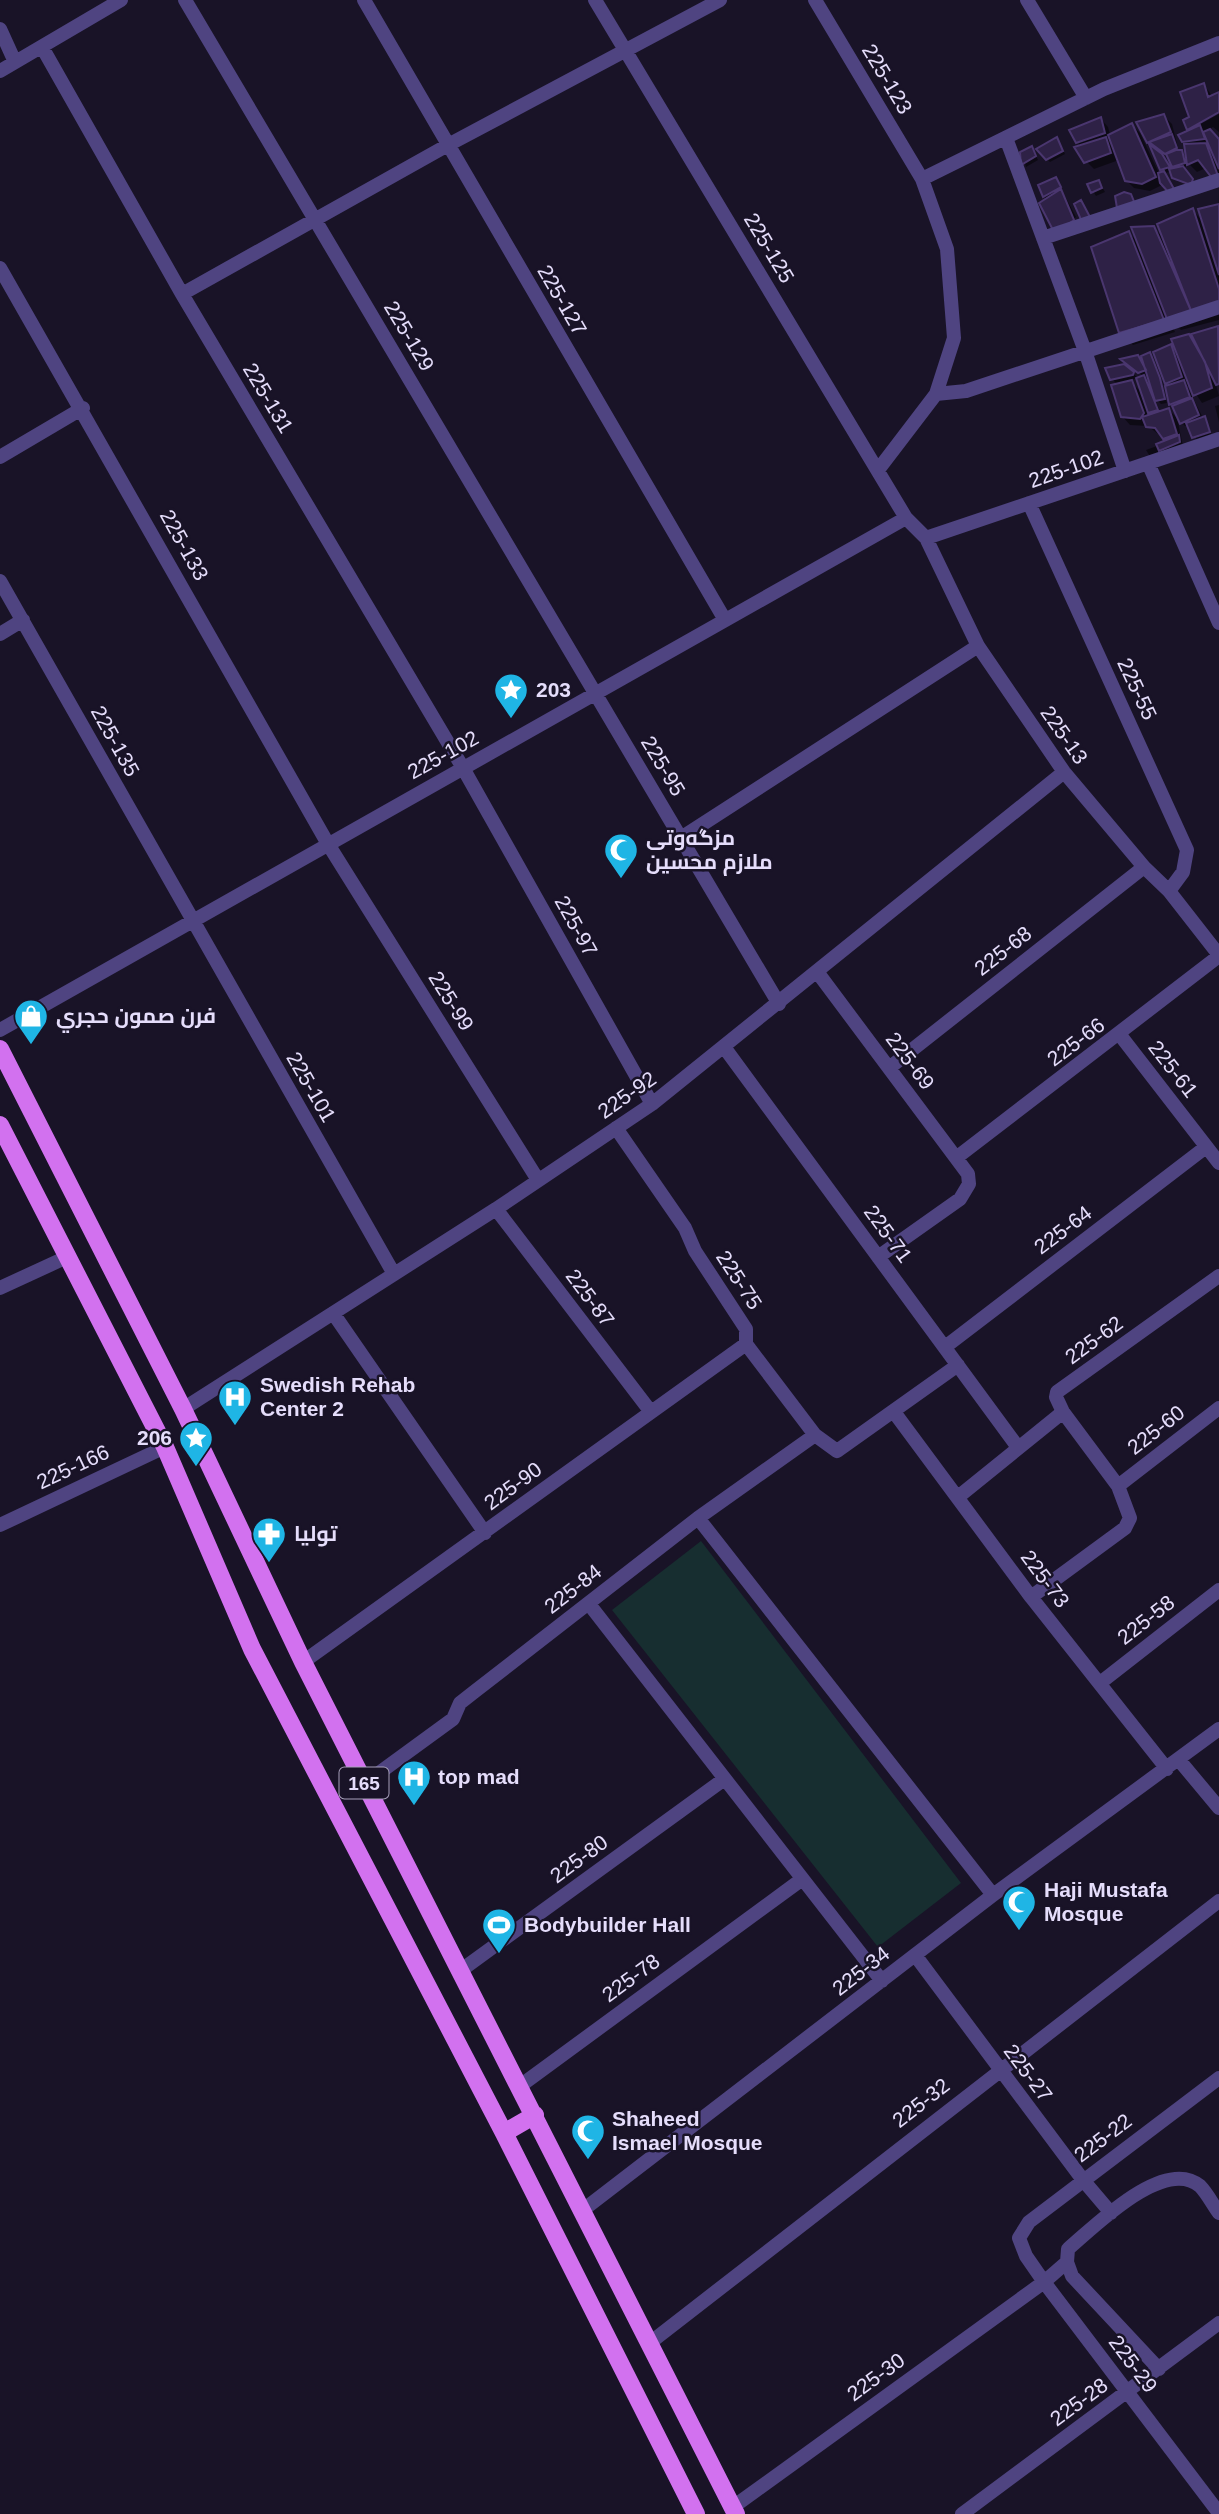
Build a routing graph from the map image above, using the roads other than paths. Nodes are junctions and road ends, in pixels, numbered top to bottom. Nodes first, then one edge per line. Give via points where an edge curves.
1 (121, 0) edge
2 (186, 0) edge
3 (365, 0) edge
4 (595, 0) edge
5 (720, 0) edge
6 (815, 0) edge
7 (1027, 0) edge
8 (0, 29) edge
9 (1219, 43) edge
10 (42, 47) junction
11 (625, 50) junction
12 (15, 62) junction
13 (0, 71) edge
14 (1086, 98) junction
15 (1006, 138) junction
16 (448, 145) junction
17 (922, 179) junction
18 (1219, 180) edge
19 (316, 221) junction
20 (1043, 238) junction
21 (1, 272) edge
22 (182, 294) junction
23 (1219, 307) edge
24 (1085, 351) junction
25 (936, 394) junction
26 (83, 408) junction
27 (1219, 439) edge
28 (0, 457) edge
29 (1148, 463) junction
30 (878, 470) junction
31 (1125, 471) junction
32 (1029, 503) junction
33 (906, 518) junction
34 (926, 538) junction
35 (0, 580) edge
36 (23, 620) junction
37 (725, 620) junction
38 (1219, 623) edge
39 (0, 634) edge
40 (978, 646) junction
41 (596, 694) junction
42 (463, 768) junction
43 (1064, 772) junction
44 (681, 838) junction
45 (328, 844) junction
46 (1144, 867) junction
47 (1169, 891) junction
48 (192, 921) junction
49 (1219, 955) edge
50 (818, 973) junction
51 (779, 1004) junction
52 (0, 1030) edge
53 (1120, 1035) junction
54 (724, 1047) junction
55 (0, 1049) edge
56 (889, 1068) junction
57 (652, 1104) junction
58 (0, 1125) edge
59 (617, 1128) junction
60 (1206, 1147) junction
61 (956, 1158) junction
62 (1219, 1163) edge
63 (538, 1180) junction
64 (496, 1209) junction
65 (67, 1257) junction
66 (878, 1257) junction
67 (394, 1274) junction
68 (1219, 1276) edge
69 (0, 1288) edge
70 (333, 1313) junction
71 (746, 1345) junction
72 (945, 1347) junction
73 (958, 1365) junction
74 (1219, 1408) edge
75 (183, 1409) junction
76 (651, 1412) junction
77 (894, 1412) junction
78 (1063, 1412) junction
79 (816, 1435) junction
80 (1017, 1446) junction
81 (165, 1447) junction
82 (1118, 1486) junction
83 (958, 1497) junction
84 (698, 1518) junction
85 (0, 1525) edge
86 (485, 1532) junction
87 (1219, 1590) edge
88 (1031, 1597) junction
89 (589, 1604) junction
90 (303, 1662) junction
91 (1100, 1683) junction
92 (1219, 1729) edge
93 (1180, 1760) junction
94 (1167, 1769) junction
95 (723, 1780) junction
96 (364, 1784) junction
97 (1219, 1808) edge
98 (801, 1880) junction
99 (993, 1895) junction
100 (1219, 1901) edge
101 (915, 1955) junction
102 (460, 1971) junction
103 (882, 1981) junction
104 (999, 2069) junction
105 (1219, 2078) edge
106 (520, 2086) junction
107 (535, 2115) junction
108 (504, 2133) junction
109 (1083, 2180) junction
110 (583, 2210) junction
111 (1111, 2213) junction
112 (1219, 2213) edge
113 (1019, 2238) joint
114 (1067, 2262) junction
115 (1044, 2282) junction
116 (1219, 2323) edge
117 (651, 2342) junction
118 (1159, 2369) junction
119 (1128, 2392) junction
120 (735, 2510) edge
121 (1219, 2513) edge
122 (696, 2514) edge
123 (962, 2514) edge

1 - 10 street
2 - 19 street, 225-129
3 - 16 street, 225-127
4 - 11 street, 225-125
5 - 11 street
6 - 17 street, 225-123
7 - 14 street
8 - 12 street
9 - 14 street
10 - 12 street
10 - 22 street, 225-131
11 - 16 street
11 - 30 street, 225-125
12 - 13 street
14 - 15 street
15 - 17 street
15 - 20 street
16 - 19 street
16 - 37 street, 225-127
17 - 25 street, 225-123 via 947,249 954,338
18 - 20 street
19 - 22 street
19 - 41 street, 225-129
20 - 24 street
21 - 26 street, 225-133
22 - 42 street, 225-131
23 - 24 street
24 - 25 street via 966,391
24 - 31 street
25 - 30 street, 225-123
26 - 28 street
26 - 45 street, 225-133
27 - 29 street, 225-102
29 - 31 street, 225-102
29 - 38 street
30 - 33 street, 225-125
31 - 32 street, 225-102
32 - 34 street, 225-102
32 - 47 street, 225-55 via 1187,850 1183,872
33 - 34 street, 225-13
33 - 37 street, 225-102
34 - 40 street, 225-13
35 - 36 street, 225-135
36 - 39 street
36 - 48 street, 225-135
37 - 41 street, 225-102
40 - 43 street, 225-13
40 - 44 street
41 - 42 street, 225-102
41 - 44 street, 225-95
42 - 45 street, 225-102
42 - 57 street, 225-97
43 - 46 street, 225-13
43 - 50 street, 225-92
44 - 51 street, 225-95
45 - 48 street, 225-102
45 - 63 street, 225-99
46 - 47 street, 225-13
46 - 56 street, 225-68
47 - 49 street, 225-13
48 - 52 street, 225-102
48 - 67 street, 225-101
49 - 53 street, 225-66
50 - 51 street, 225-92
50 - 56 street, 225-69
51 - 54 street, 225-92
53 - 60 street, 225-61
53 - 61 street, 225-66
54 - 57 street, 225-92
54 - 66 street, 225-71
55 - 75 main road, 165
56 - 61 street, 225-69
57 - 59 street, 225-92
58 - 65 main road, 165
59 - 63 street, 225-92
59 - 71 street, 225-75 via 747,1329
60 - 62 street, 225-61
60 - 72 street, 225-64
61 - 66 street, 225-69 via 968,1174 969,1184 960,1199
63 - 64 street, 225-92
64 - 67 street, 225-92
64 - 76 street, 225-87
65 - 69 street
65 - 81 main road, 165
66 - 72 street, 225-71
67 - 70 street, 225-92
68 - 78 street, 225-62 via 1056,1393
70 - 75 street, 225-92
70 - 86 street
71 - 76 street, 225-90
71 - 79 street, 225-75
72 - 73 street, 225-71
73 - 77 street
73 - 80 street, 225-71
74 - 82 street, 225-60
75 - 90 main road, 165
76 - 86 street, 225-90
77 - 79 street, 225-75 via 837,1451
77 - 83 street, 225-73
78 - 80 street
78 - 82 street
79 - 84 street, 225-84
80 - 83 street
81 - 85 street, 225-166
81 - 108 main road, 165 via 252,1649
82 - 88 street via 1130,1518 1125,1528
83 - 88 street, 225-73
84 - 89 street, 225-84
84 - 99 street
86 - 90 street, 225-90
87 - 91 street, 225-58
88 - 91 street, 225-73
89 - 95 street
89 - 96 street, 225-84 via 460,1703 453,1719
90 - 96 main road, 165
91 - 94 street, 225-73
92 - 93 street, 225-34
93 - 94 street, 225-34
93 - 97 street
94 - 99 street, 225-34
95 - 98 street
95 - 102 street, 225-80
96 - 102 main road, 165
98 - 103 street
98 - 106 street, 225-78
99 - 101 street, 225-34
100 - 104 street, 225-32
101 - 103 street, 225-34
101 - 104 street, 225-27
102 - 106 main road, 165
103 - 110 street, 225-34
104 - 109 street, 225-27
104 - 117 street, 225-32
105 - 109 street, 225-22
106 - 107 main road, 165
107 - 108 main road
107 - 110 main road, 165
108 - 122 main road, 165
109 - 111 street, 225-27
109 - 113 street, 225-22 via 1029,2222
110 - 117 main road, 165
111 - 112 street, 225-30 via 1160,2181 1184,2179 1200,2186
111 - 114 street, 225-30 via 1068,2249
113 - 115 street, 225-29
114 - 115 street, 225-30
114 - 118 street via 1087,2295
115 - 119 street, 225-29
115 - 120 street, 225-30
116 - 118 street, 225-28
117 - 120 main road, 165
118 - 119 street, 225-28
119 - 121 street, 225-29
119 - 123 street, 225-28

